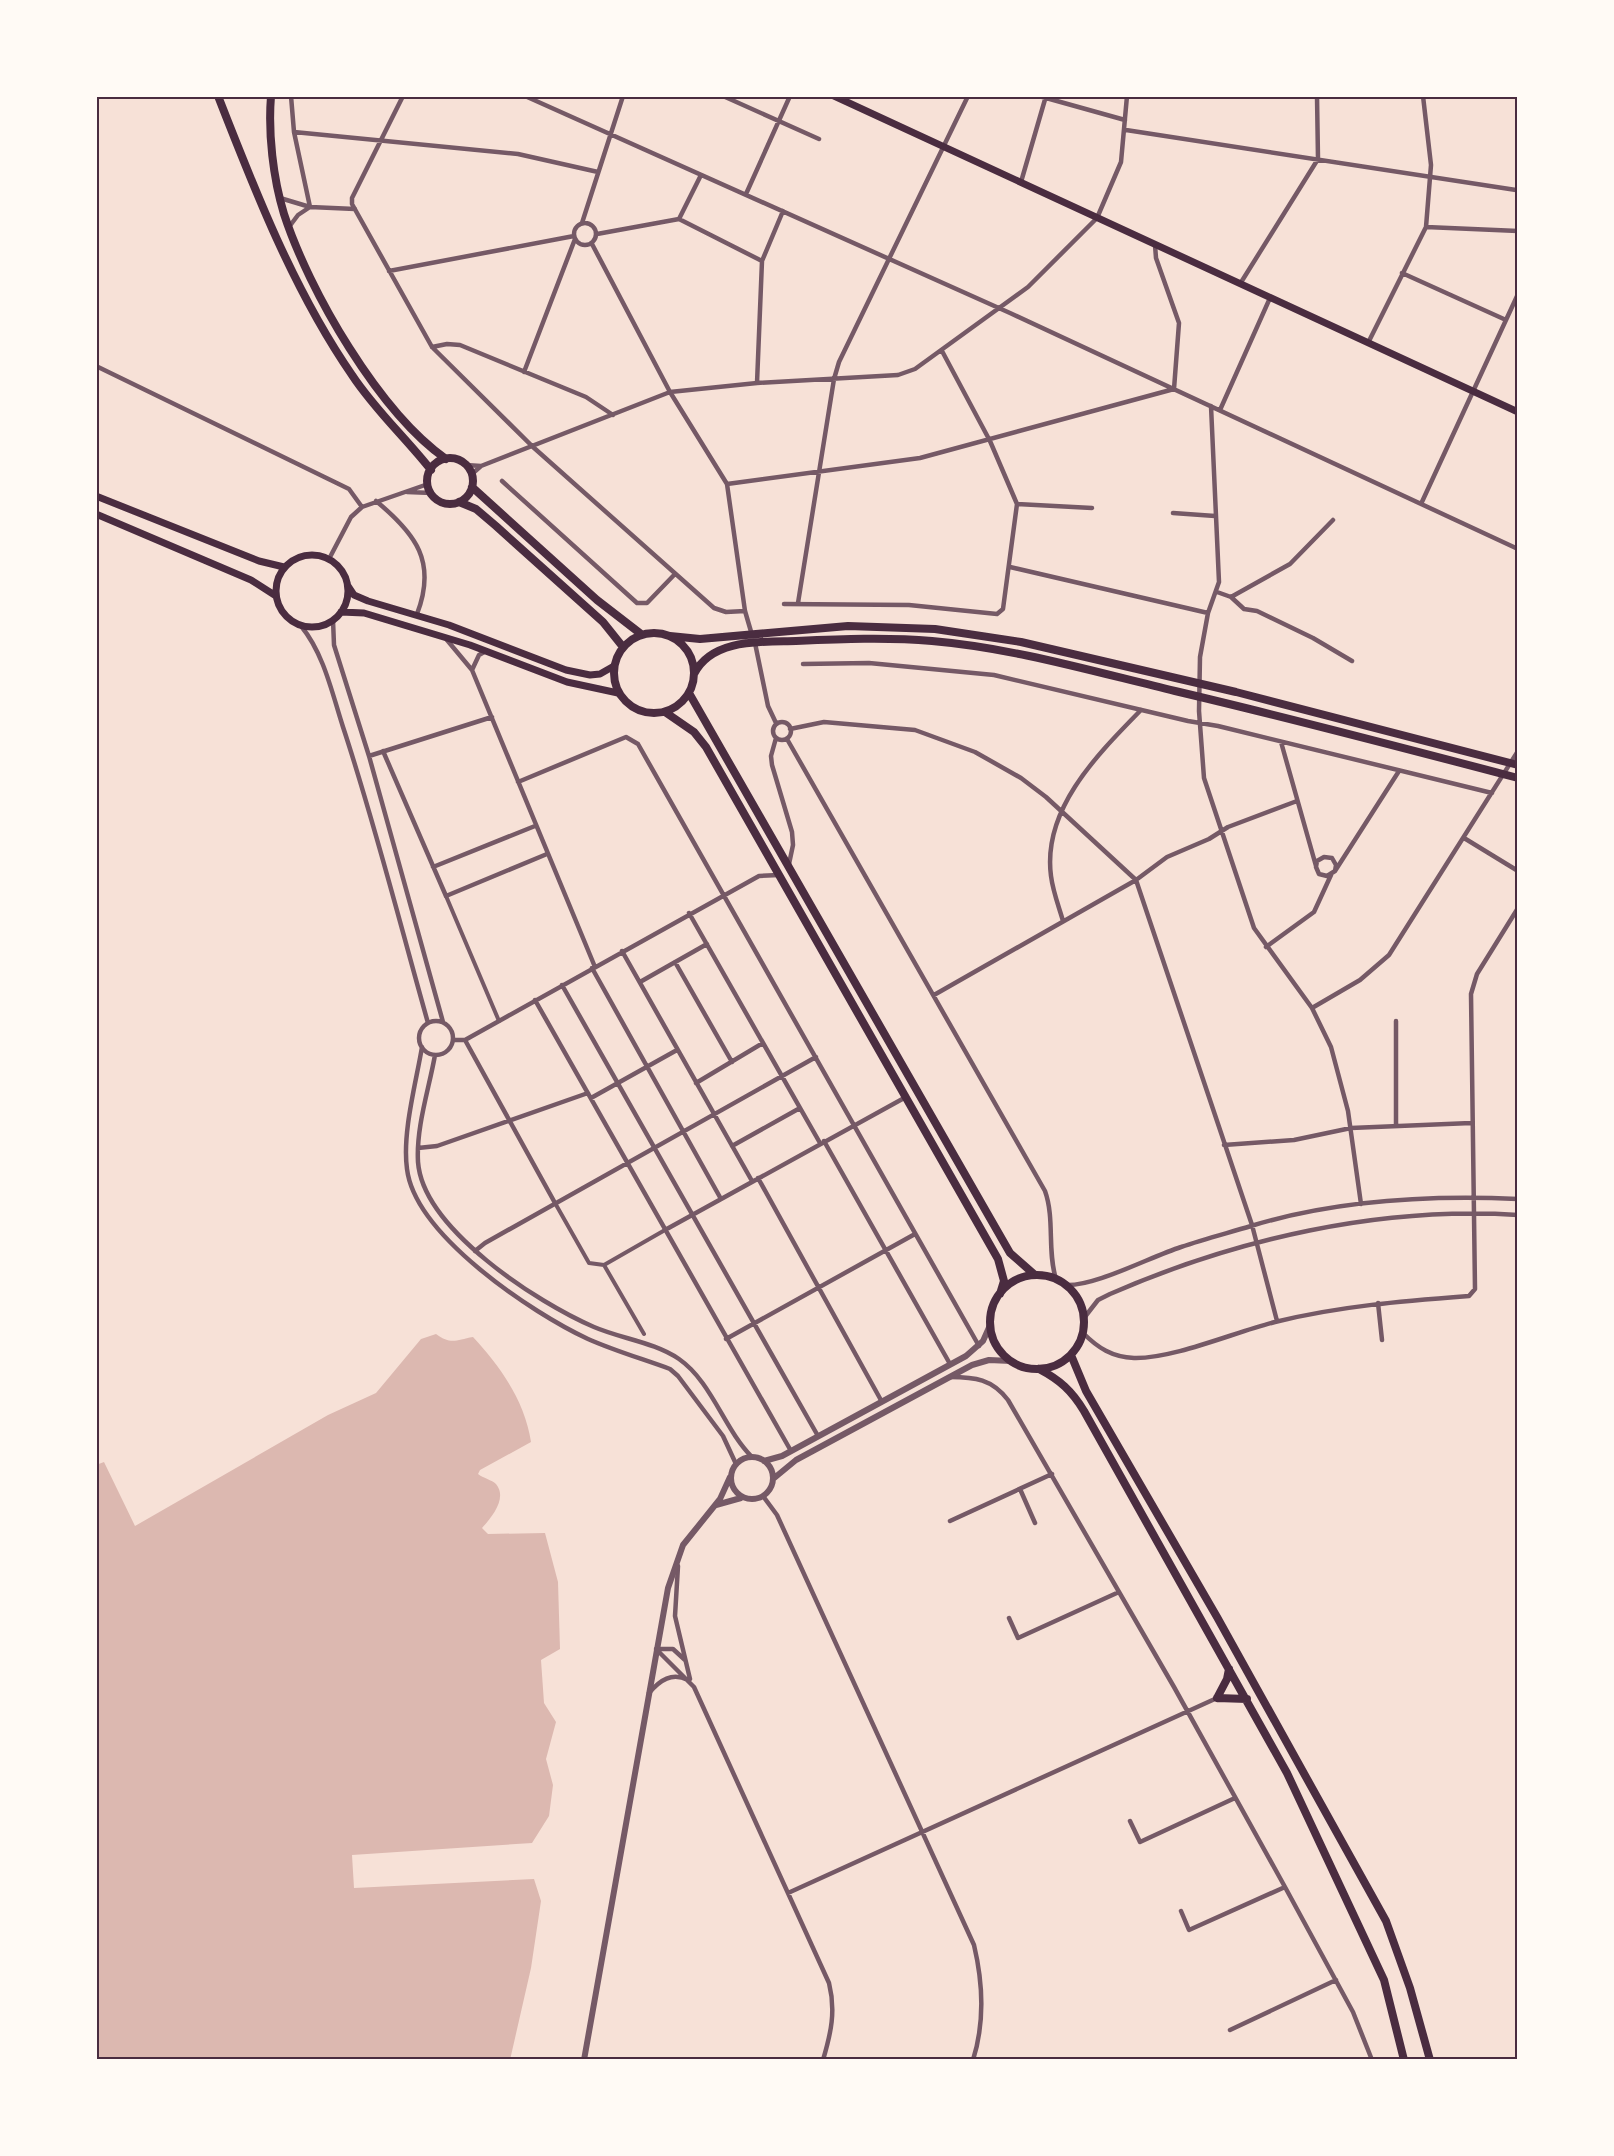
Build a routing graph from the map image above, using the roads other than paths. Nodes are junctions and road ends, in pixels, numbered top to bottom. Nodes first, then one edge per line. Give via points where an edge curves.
1 (218, 96) edge
2 (271, 96) edge
3 (291, 96) edge
4 (403, 96) edge
5 (525, 96) edge
6 (623, 96) edge
7 (723, 96) edge
8 (790, 96) edge
9 (834, 96) edge
10 (968, 96) edge
11 (1039, 96) edge
12 (1127, 96) edge
13 (1317, 96) edge
14 (1423, 96) edge
15 (1046, 97) edge
16 (779, 120) junction
17 (1125, 120) junction
18 (1126, 130) junction
19 (294, 132) junction
20 (610, 136) junction
21 (819, 139) dead end
22 (381, 141) junction
23 (944, 147) junction
24 (1318, 159) junction
25 (598, 172) junction
26 (701, 175) junction
27 (1430, 176) junction
28 (1518, 181) edge
29 (1021, 182) junction
30 (1516, 190) junction
31 (746, 194) junction
32 (280, 198) junction
33 (310, 207) junction
34 (1518, 207) edge
35 (355, 209) junction
36 (783, 211) junction
37 (1097, 218) junction
38 (679, 219) junction
39 (582, 223) junction
40 (289, 227) junction
41 (1426, 227) junction
42 (1518, 231) edge
43 (597, 234) junction
44 (574, 237) junction
45 (592, 244) junction
46 (1155, 244) junction
47 (891, 260) junction
48 (762, 261) junction
49 (388, 271) junction
50 (1402, 273) junction
51 (1240, 284) junction
52 (1518, 294) edge
53 (1270, 298) junction
54 (999, 308) junction
55 (1506, 320) junction
56 (1368, 343) junction
57 (432, 347) junction
58 (942, 351) junction
59 (96, 366) edge
60 (524, 372) junction
61 (834, 379) junction
62 (758, 383) junction
63 (1174, 389) junction
64 (1472, 391) junction
65 (670, 392) junction
66 (1211, 406) junction
67 (1220, 410) junction
68 (1518, 412) edge
69 (613, 415) junction
70 (990, 441) junction
71 (533, 447) junction
72 (446, 459) junction
73 (466, 465) junction
74 (481, 466) junction
75 (431, 470) junction
76 (820, 472) junction
77 (472, 474) junction
78 (502, 482) dead end
79 (428, 484) junction
80 (727, 484) junction
81 (472, 487) junction
82 (405, 493) junction
83 (432, 493) junction
84 (96, 496) edge
85 (376, 501) junction
86 (459, 502) junction
87 (1017, 504) junction
88 (1421, 504) junction
89 (362, 507) junction
90 (1092, 508) dead end
91 (1173, 513) dead end
92 (96, 514) edge
93 (1215, 516) junction
94 (1333, 520) dead end
95 (1518, 549) edge
96 (330, 559) junction
97 (284, 567) junction
98 (1010, 567) junction
99 (675, 574) junction
100 (348, 586) junction
101 (1217, 592) junction
102 (276, 596) junction
103 (1231, 597) junction
104 (798, 603) junction
105 (784, 604) dead end
106 (745, 610) junction
107 (341, 612) junction
108 (1208, 613) junction
109 (417, 614) junction
110 (333, 620) junction
111 (301, 626) junction
112 (641, 634) junction
113 (670, 636) junction
114 (445, 637) junction
115 (623, 648) junction
116 (488, 651) junction
117 (1352, 661) dead end
118 (803, 664) dead end
119 (614, 666) junction
120 (472, 670) junction
121 (694, 674) junction
122 (618, 693) junction
123 (689, 693) junction
124 (1141, 710) junction
125 (665, 712) junction
126 (492, 717) junction
127 (776, 723) junction
128 (1201, 723) junction
129 (790, 729) junction
130 (776, 738) junction
131 (787, 739) junction
132 (1281, 742) junction
133 (383, 751) junction
134 (1518, 752) edge
135 (369, 756) junction
136 (1518, 765) edge
137 (1399, 771) junction
138 (1518, 777) edge
139 (518, 782) junction
140 (1492, 793) junction
141 (1298, 801) junction
142 (1060, 810) junction
143 (536, 826) junction
144 (1220, 832) junction
145 (1464, 838) junction
146 (548, 854) junction
147 (789, 864) junction
148 (433, 867) junction
149 (1316, 867) junction
150 (1518, 871) edge
151 (1333, 873) junction
152 (781, 876) junction
153 (1136, 880) junction
154 (724, 894) junction
155 (446, 896) junction
156 (1518, 908) edge
157 (689, 913) junction
158 (1063, 921) junction
159 (707, 944) junction
160 (1266, 947) junction
161 (622, 951) junction
162 (675, 963) junction
163 (593, 967) junction
164 (640, 982) junction
165 (562, 985) junction
166 (934, 995) junction
167 (535, 1000) junction
168 (1312, 1008) junction
169 (499, 1021) junction
170 (1396, 1021) dead end
171 (443, 1022) junction
172 (428, 1023) junction
173 (453, 1040) junction
174 (465, 1040) junction
175 (763, 1043) junction
176 (422, 1047) junction
177 (677, 1050) junction
178 (435, 1055) junction
179 (816, 1057) junction
180 (732, 1062) junction
181 (646, 1067) junction
182 (782, 1076) junction
183 (617, 1083) junction
184 (696, 1083) junction
185 (589, 1096) junction
186 (906, 1097) junction
187 (800, 1108) junction
188 (714, 1115) junction
189 (510, 1120) junction
190 (1471, 1123) junction
191 (853, 1125) junction
192 (1396, 1126) junction
193 (1351, 1128) junction
194 (683, 1132) junction
195 (822, 1142) junction
196 (1224, 1145) junction
197 (732, 1146) junction
198 (418, 1148) junction
199 (655, 1149) junction
200 (628, 1164) junction
201 (758, 1178) junction
202 (752, 1182) junction
203 (1472, 1198) junction
204 (721, 1199) junction
205 (1518, 1199) edge
206 (555, 1203) junction
207 (1361, 1204) junction
208 (1473, 1213) junction
209 (692, 1215) junction
210 (1518, 1215) edge
211 (1252, 1225) junction
212 (665, 1230) junction
213 (915, 1234) junction
214 (1257, 1243) junction
215 (886, 1250) junction
216 (475, 1251) junction
217 (604, 1265) junction
218 (1035, 1275) junction
219 (1056, 1279) junction
220 (1065, 1285) junction
221 (820, 1288) junction
222 (1000, 1294) junction
223 (1377, 1303) junction
224 (1084, 1318) junction
225 (1277, 1321) junction
226 (991, 1323) junction
227 (755, 1325) junction
228 (1083, 1333) junction
229 (644, 1334) dead end
230 (726, 1339) junction
231 (1382, 1340) dead end
232 (979, 1346) junction
233 (1071, 1355) junction
234 (1011, 1361) junction
235 (950, 1364) junction
236 (1039, 1369) junction
237 (948, 1377) junction
238 (882, 1402) junction
239 (818, 1437) junction
240 (791, 1451) junction
241 (752, 1457) junction
242 (764, 1461) junction
243 (736, 1464) junction
244 (1052, 1474) junction
245 (730, 1477) junction
246 (773, 1479) junction
247 (1020, 1489) junction
248 (763, 1496) junction
249 (743, 1498) junction
250 (716, 1505) junction
251 (950, 1521) dead end
252 (1035, 1523) dead end
253 (679, 1552) junction
254 (1119, 1592) junction
255 (1009, 1618) dead end
256 (656, 1649) junction
257 (685, 1660) junction
258 (1229, 1669) junction
259 (691, 1682) junction
260 (648, 1694) junction
261 (1217, 1698) junction
262 (1247, 1700) junction
263 (1186, 1710) junction
264 (1235, 1798) junction
265 (1130, 1821) dead end
266 (923, 1831) junction
267 (1285, 1887) junction
268 (788, 1893) junction
269 (1181, 1911) dead end
270 (1336, 1980) junction
271 (1230, 2030) dead end
272 (584, 2060) edge
273 (823, 2060) edge
274 (973, 2060) edge
275 (1372, 2060) edge
276 (1404, 2060) edge
277 (1430, 2060) edge

1 - 75 highway via 295,277 322,328 353,377
2 - 32 highway
3 - 19 street
4 - 22 street
5 - 20 street
6 - 20 street
7 - 16 street
8 - 16 street
9 - 23 main road
10 - 23 street
11 - 15 street
12 - 17 street
13 - 24 street
14 - 27 street
15 - 17 street
15 - 29 street
16 - 21 street
16 - 31 street
17 - 18 street
18 - 24 street
18 - 37 street via 1121,162
19 - 22 street
19 - 33 street
20 - 25 street
20 - 26 street
22 - 25 street via 518,154
22 - 35 street via 352,198
23 - 29 main road
23 - 47 street
24 - 27 street
24 - 51 street
25 - 39 street
26 - 31 street
26 - 38 street
27 - 30 street
27 - 41 street
28 - 30 street
29 - 37 main road
30 - 34 street
31 - 36 street
32 - 33 street
32 - 40 highway
33 - 35 street
33 - 40 street
35 - 49 street
36 - 47 street
36 - 48 street
37 - 46 main road
37 - 54 street via 1043,273
38 - 43 street
38 - 48 street
39 - 43 street via 592,225
39 - 44 street
40 - 72 highway via 315,287 359,360 412,428
41 - 42 street
41 - 50 street
43 - 45 street
44 - 45 street via 584,246
44 - 49 street
44 - 60 street
45 - 65 street
46 - 51 main road
46 - 63 street via 1156,258 1179,323
47 - 54 street
47 - 61 street
48 - 62 street
49 - 57 street
50 - 55 street
50 - 56 street
51 - 53 main road
52 - 55 street
53 - 56 main road
53 - 67 street
54 - 58 street
54 - 63 street
55 - 64 street
56 - 64 main road
57 - 60 street via 460,345
57 - 71 street
58 - 61 street via 898,375
58 - 70 street
59 - 89 street via 353,492
60 - 69 street via 586,397
61 - 62 street
61 - 76 street
62 - 65 street
63 - 66 street
63 - 70 street
64 - 68 main road
64 - 88 street
65 - 69 street
65 - 80 street
66 - 67 street
66 - 93 street
67 - 88 street
69 - 71 street
70 - 76 street via 920,458
70 - 87 street
71 - 74 street
71 - 99 street
72 - 73 highway
72 - 75 highway
73 - 74 street
73 - 77 highway
74 - 77 street
75 - 79 highway
76 - 80 street
76 - 104 street
77 - 81 highway
78 - 99 street via 637,603 647,603
79 - 82 street
79 - 83 highway
80 - 106 street
81 - 86 highway
81 - 112 highway
82 - 83 street
82 - 85 street
83 - 86 highway via 441,502
84 - 97 main road via 259,561
85 - 89 street
85 - 109 street via 410,532 421,554 426,578
86 - 115 highway via 476,509 496,525 603,622
87 - 90 street
87 - 98 street
88 - 95 street
89 - 96 street via 351,517
91 - 93 street
92 - 102 main road via 251,580
93 - 101 street
94 - 103 street via 1290,564
96 - 97 main road via 310,555 292,560
96 - 100 main road
97 - 102 main road via 278,576
98 - 104 street via 1003,609 997,614 909,605
98 - 108 street
99 - 106 street via 714,608 726,612
100 - 107 main road
100 - 109 main road via 360,598
101 - 103 street
101 - 108 street
102 - 111 main road via 284,615
103 - 117 street via 1244,609 1313,638
104 - 105 street
106 - 127 street via 759,655 768,706
107 - 110 main road
107 - 114 main road via 355,611
108 - 128 street via 1200,657
109 - 119 main road via 575,672 600,674
110 - 111 main road via 312,627
110 - 135 street via 334,645
111 - 172 street via 322,663 350,750
112 - 113 highway via 659,632
112 - 115 highway
113 - 121 highway via 688,651
113 - 136 highway via 700,639 848,626 935,629 1000,639 1236,692
114 - 116 main road
114 - 120 street
115 - 119 highway
116 - 120 street via 480,655
116 - 122 main road via 567,682
118 - 124 street via 869,663 994,675
119 - 122 highway
120 - 126 street
121 - 123 highway
121 - 138 highway via 713,654 751,643 849,638 932,641 1016,653
122 - 125 highway via 644,712
123 - 125 highway
123 - 147 highway
124 - 128 street
124 - 142 street via 1097,758
125 - 152 highway via 694,732 706,747
126 - 133 street
126 - 139 street
127 - 129 street via 785,723
127 - 130 street via 772,730
128 - 132 street
128 - 144 street via 1203,778
129 - 131 street
129 - 142 street via 824,722 915,730 998,764 1030,784
130 - 131 street
130 - 147 street via 771,756 792,832
131 - 166 street
132 - 137 street
132 - 141 street
133 - 135 street
133 - 148 street
134 - 140 street
135 - 171 street
137 - 140 street
137 - 151 street
139 - 143 street
139 - 154 street via 626,737 638,744
140 - 145 street
141 - 144 street
141 - 149 street
142 - 153 street
142 - 158 street via 1051,851 1051,875
143 - 146 street
143 - 148 street
144 - 153 street via 1167,857
144 - 160 street via 1254,928
145 - 150 street
145 - 168 street via 1389,955 1360,980
146 - 155 street
146 - 163 street
147 - 218 highway via 1010,1253
148 - 155 street
149 - 151 street via 1322,876
149 - 151 street via 1321,858 1328,857 1335,861
151 - 160 street via 1314,912
152 - 154 street via 763,875
152 - 186 highway
153 - 158 street
153 - 196 street
154 - 157 street
154 - 179 street
155 - 169 street
156 - 190 street via 1477,975 1471,994
157 - 159 street
157 - 161 street
158 - 166 street
159 - 162 street
159 - 175 street
160 - 168 street
161 - 163 street
161 - 164 street
162 - 164 street
162 - 180 street
163 - 165 street
163 - 181 street
164 - 177 street
165 - 167 street
165 - 183 street
166 - 219 street via 1045,1191
167 - 169 street
167 - 185 street
168 - 193 street via 1330,1047
169 - 174 street
170 - 192 street
171 - 172 street
171 - 173 street via 451,1029
172 - 176 street via 419,1036
173 - 174 street
173 - 178 street via 445,1052
174 - 189 street
175 - 180 street
175 - 182 street
176 - 178 street
176 - 243 street via 406,1150 416,1196 427,1214 469,1261 556,1322 590,1340 670,1369 728,1444
177 - 181 street
177 - 184 street
178 - 198 street
179 - 182 street
179 - 191 street
180 - 184 street
181 - 183 street
181 - 194 street
182 - 187 street
182 - 188 street
183 - 185 street
183 - 199 street
184 - 188 street
185 - 189 street
185 - 200 street
186 - 191 street
186 - 222 highway via 998,1259 1004,1281
187 - 195 street
187 - 197 street
188 - 194 street
188 - 197 street
189 - 198 street via 437,1146
189 - 206 street
190 - 192 street
190 - 203 street
191 - 195 street
191 - 213 street
192 - 193 street
193 - 196 street via 1294,1140
193 - 207 street
194 - 199 street
194 - 204 street
195 - 201 street
195 - 215 street
196 - 211 street
197 - 202 street
198 - 216 street via 418,1165 426,1192 459,1238
199 - 200 street
199 - 209 street
200 - 206 street
200 - 212 street
201 - 202 street
201 - 221 street
202 - 204 street
203 - 205 street
203 - 207 street
203 - 208 street
204 - 209 street
206 - 216 street
206 - 217 street via 589,1263
207 - 211 street
208 - 210 street
208 - 214 street via 1364,1222
208 - 223 street via 1475,1289 1469,1296
209 - 212 street
209 - 227 street
211 - 214 street
211 - 220 street via 1181,1247 1088,1284
212 - 217 street
212 - 230 street
213 - 215 street
213 - 232 street
214 - 224 street via 1115,1291 1098,1300
214 - 225 street
215 - 221 street
215 - 235 street
216 - 241 street via 595,1328 680,1359 698,1378
217 - 229 street
218 - 219 highway
218 - 222 highway via 1016,1281
219 - 220 highway
220 - 224 highway via 1078,1300
221 - 227 street
221 - 238 street
222 - 226 highway
223 - 225 street
223 - 231 street
224 - 228 highway
225 - 228 street via 1148,1358 1102,1351
226 - 232 street
226 - 234 highway via 998,1347
227 - 230 street
227 - 239 street
228 - 233 highway
230 - 240 street
232 - 235 street
233 - 236 highway via 1056,1365
233 - 277 highway via 1090,1398 1386,1921
234 - 236 highway
234 - 237 street via 981,1362
235 - 238 street
236 - 258 highway via 1059,1380 1079,1402
237 - 244 street via 975,1377 1001,1391
237 - 246 street via 796,1460
238 - 239 street
239 - 240 street
240 - 242 street
241 - 242 street
241 - 243 street
242 - 246 street via 771,1468
243 - 245 street
244 - 247 street
244 - 254 street
245 - 249 street via 733,1489
245 - 250 street
246 - 248 street
247 - 251 street
247 - 252 street
248 - 249 street
248 - 266 street via 777,1515
249 - 250 street
250 - 253 street
253 - 256 street
253 - 257 street via 675,1616
254 - 255 street via 1018,1638
254 - 263 street
256 - 257 street via 672,1649
256 - 259 street
256 - 260 street
257 - 259 street
258 - 261 highway
258 - 262 highway
259 - 260 street via 670,1677
259 - 268 street
260 - 272 street
261 - 262 highway
261 - 263 street
262 - 276 highway via 1358,1920 1384,1980
263 - 264 street
263 - 266 street
264 - 265 street via 1140,1842
264 - 267 street
266 - 268 street
266 - 274 street via 976,1955 982,2011
267 - 269 street via 1190,1930
267 - 270 street
268 - 273 street via 833,1999 831,2034
270 - 271 street
270 - 275 street

